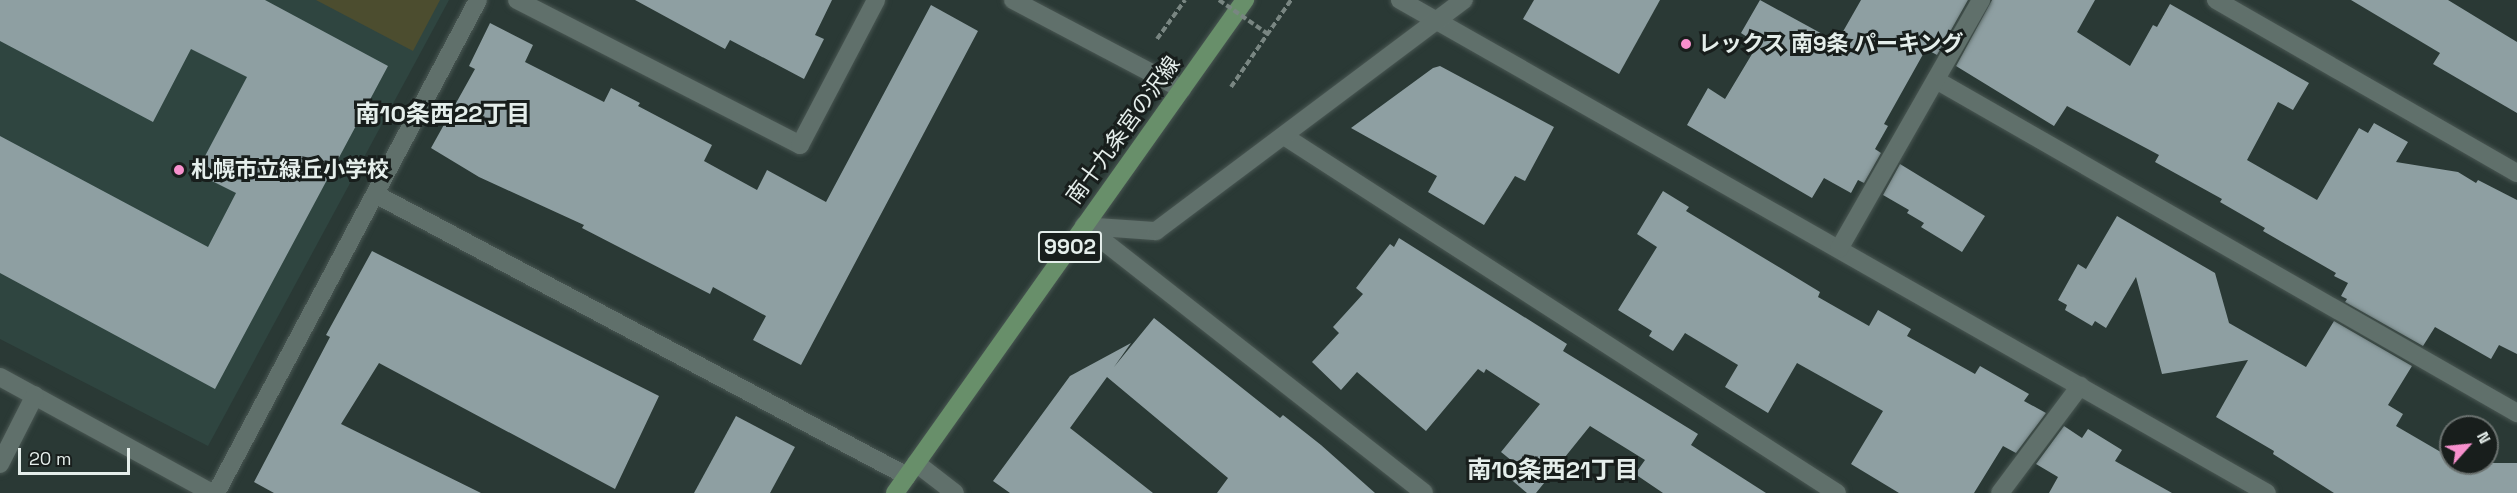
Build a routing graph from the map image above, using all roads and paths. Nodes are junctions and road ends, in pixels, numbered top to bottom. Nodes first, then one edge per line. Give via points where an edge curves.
1 (478, 0) edge
2 (517, 0) edge
3 (876, 0) edge
4 (1013, 0) edge
5 (1185, 0) edge
6 (1220, 0) edge
7 (1245, 0) edge
8 (1291, 0) edge
9 (1400, 0) edge
10 (1464, 0) edge
11 (1981, 0) edge
12 (2216, 0) edge
13 (1437, 21) junction
14 (1268, 34) junction
15 (1157, 39) dead end
16 (1936, 80) junction
17 (1231, 87) dead end
18 (1182, 89) junction
19 (1284, 136) junction
20 (2517, 173) edge
21 (375, 194) junction
22 (1084, 226) junction
23 (1839, 249) junction
24 (0, 377) edge
25 (2080, 386) junction
26 (35, 395) junction
27 (2517, 413) edge
28 (0, 464) edge
29 (911, 469) junction
30 (214, 493) edge
31 (895, 493) edge
32 (955, 493) edge
33 (1424, 493) edge
34 (1837, 493) edge
35 (2000, 493) edge
36 (2267, 493) edge

1 - 21 street
2 - 3 street via 800,145
4 - 18 street
5 - 15 path
6 - 14 path, bridge
7 - 18 main road, 南十九条宮の沢線 / 9902
8 - 14 path
9 - 13 street
10 - 13 street
11 - 16 street
12 - 20 street
13 - 19 street
13 - 23 street
14 - 17 path
16 - 23 street
16 - 27 street
18 - 22 main road, 南十九条宮の沢線 / 9902
19 - 22 street via 1156,231
19 - 34 street
21 - 29 street
21 - 30 street
22 - 29 main road, 南十九条宮の沢線 / 9902
22 - 33 street
23 - 25 street
24 - 26 street
25 - 35 street
25 - 36 street
26 - 28 street
26 - 30 street
29 - 31 main road, 南十九条宮の沢線 / 9902
29 - 32 street

